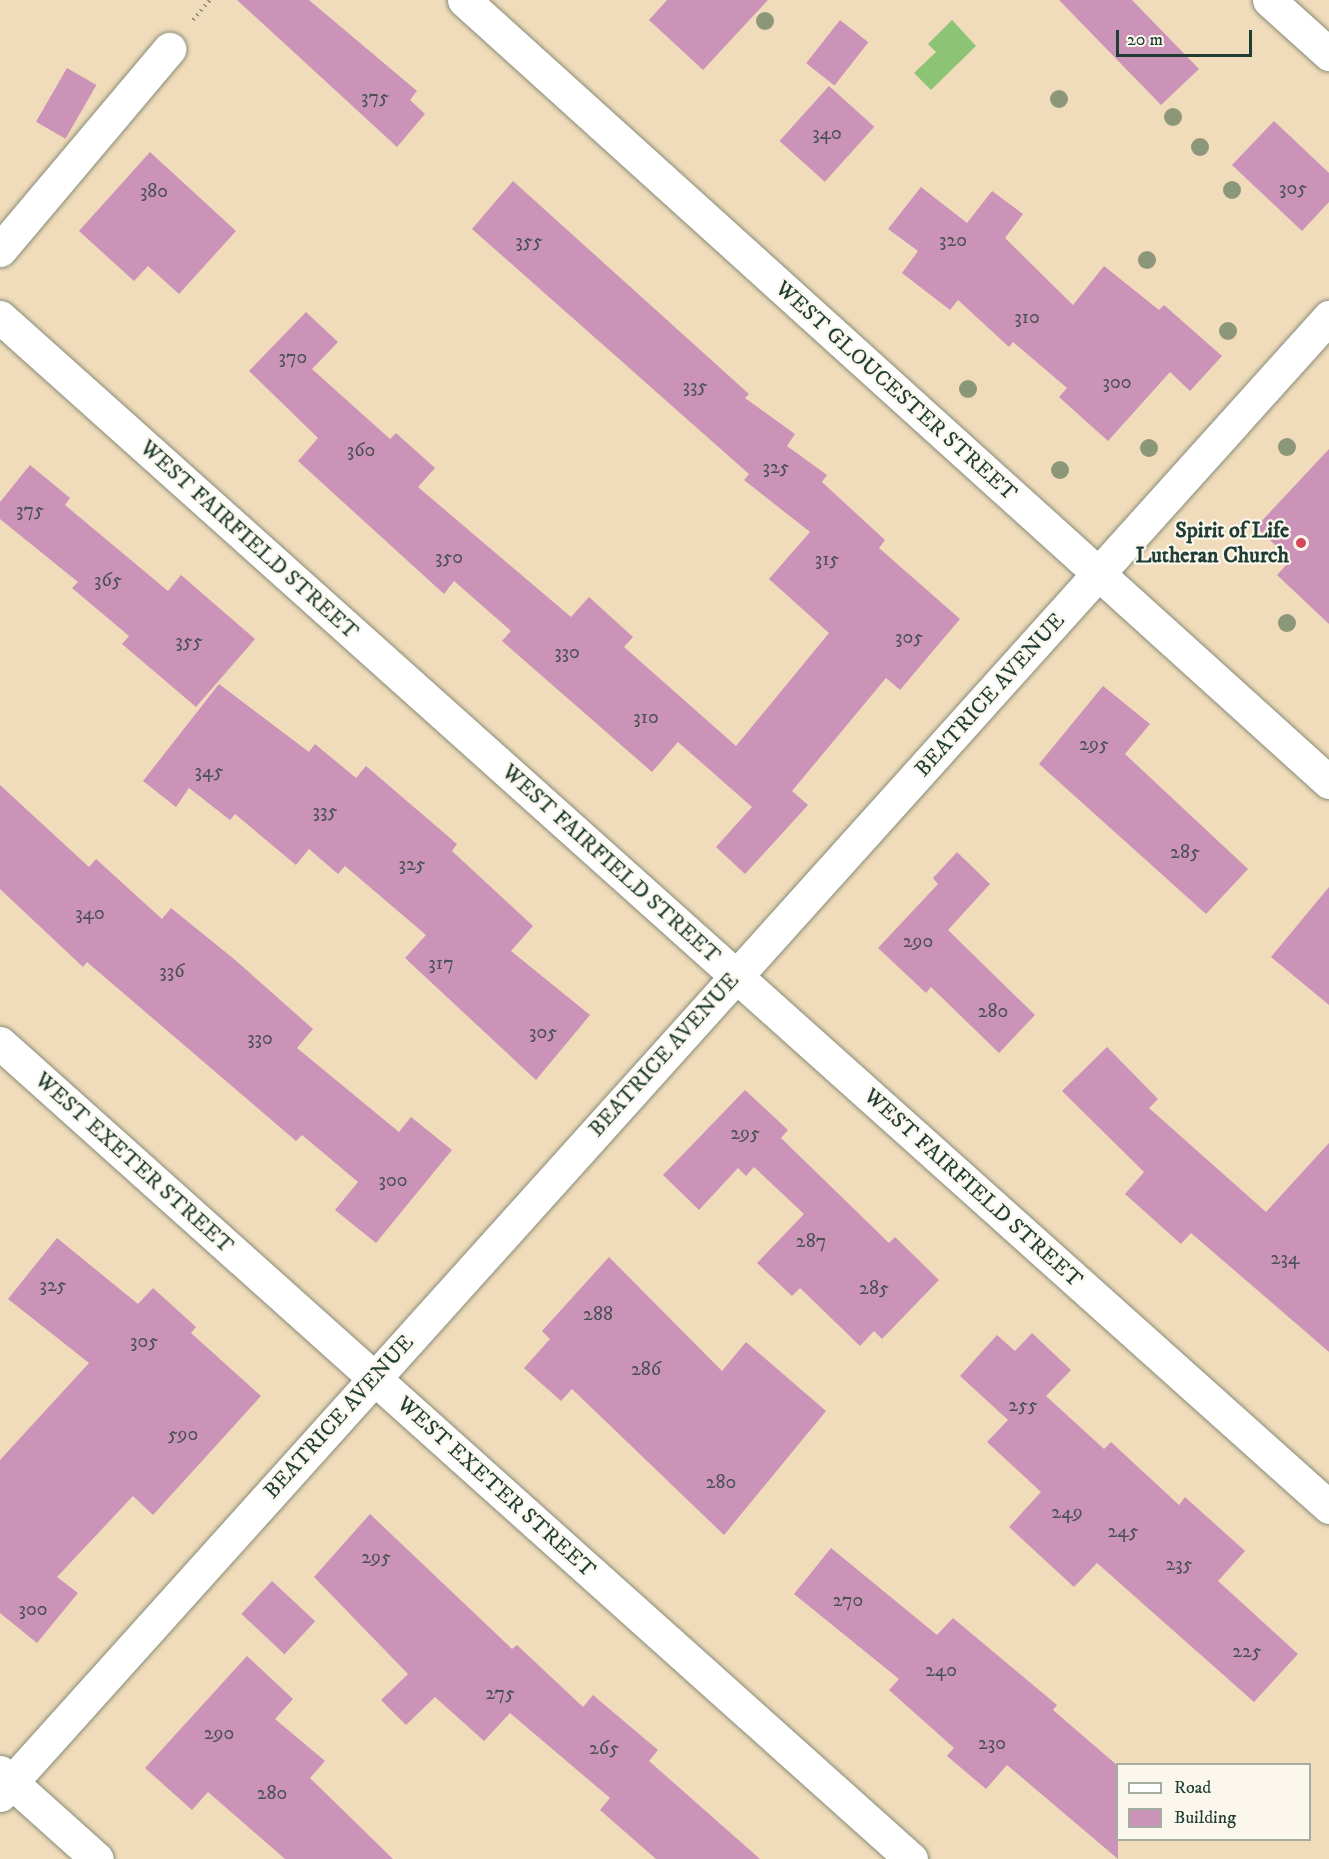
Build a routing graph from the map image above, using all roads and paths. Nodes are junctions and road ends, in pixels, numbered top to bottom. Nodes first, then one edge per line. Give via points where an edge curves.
1 (464, 0) edge
2 (1269, 0) edge
3 (169, 49) dead end
4 (1329, 54) edge
5 (0, 250) edge
6 (0, 316) edge
7 (1329, 316) edge
8 (1098, 575) junction
9 (1329, 782) edge
10 (735, 976) junction
11 (0, 1043) edge
12 (374, 1378) junction
13 (1329, 1507) edge
14 (4, 1783) edge
15 (98, 1859) edge
16 (911, 1859) edge

1 - 8 street, WEST GLOUCESTER STREET
2 - 4 street
3 - 5 street
6 - 10 street, WEST FAIRFIELD STREET
7 - 8 street, BEATRICE AVENUE
8 - 9 street, WEST GLOUCESTER STREET
8 - 10 street, BEATRICE AVENUE
10 - 12 street, BEATRICE AVENUE
10 - 13 street, WEST FAIRFIELD STREET
11 - 12 street, WEST EXETER STREET
12 - 14 street, BEATRICE AVENUE
12 - 16 street, WEST EXETER STREET
14 - 15 street

